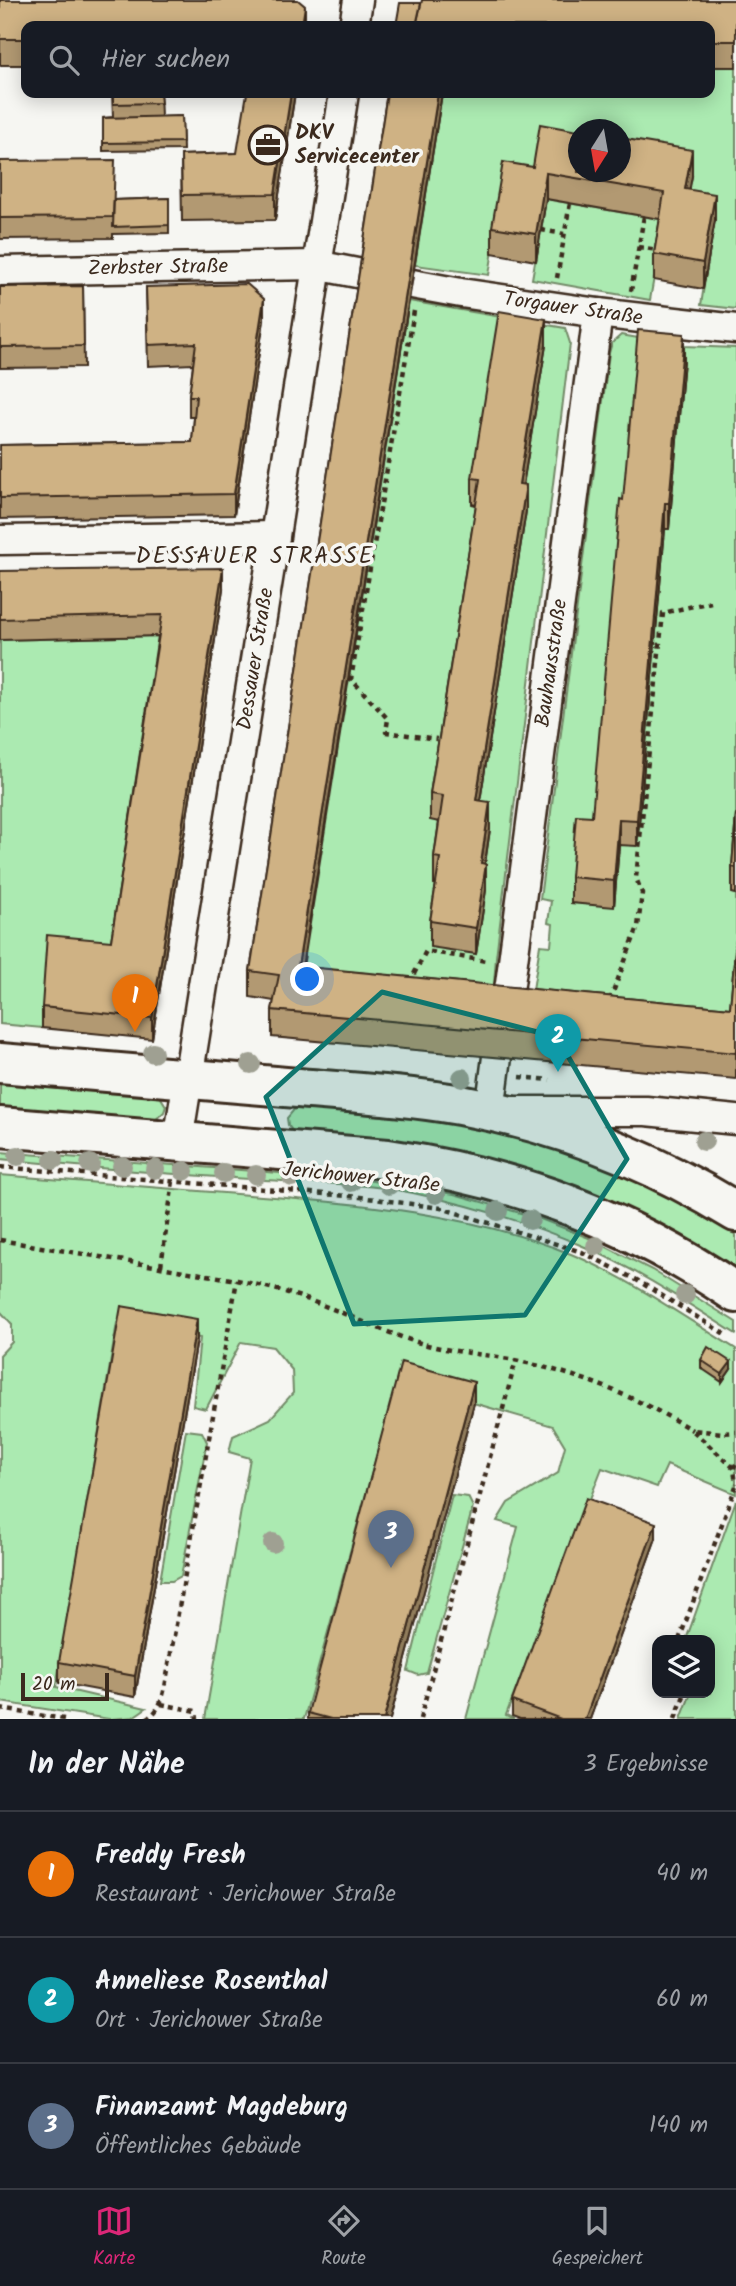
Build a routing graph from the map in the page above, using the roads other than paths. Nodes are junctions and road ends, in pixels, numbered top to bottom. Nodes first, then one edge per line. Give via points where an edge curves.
1 (358, 0) edge
2 (355, 21) edge
3 (343, 98) edge
4 (316, 265) junction
5 (0, 271) edge
6 (362, 274) edge
7 (415, 284) road end
8 (598, 313) junction
9 (736, 329) edge
10 (275, 536) junction
11 (0, 540) edge
12 (503, 1012) edge
13 (497, 1057) edge
14 (0, 1063) edge
15 (188, 1078) junction
16 (490, 1111) junction
17 (736, 1120) edge
18 (0, 1127) edge
19 (178, 1141) junction
20 (736, 1212) edge
21 (736, 1293) edge

1 - 2 street
3 - 4 street, Dessauer Straße
4 - 5 street, Zerbster Straße
4 - 6 street
4 - 10 street, Dessauer Straße
7 - 8 street, Torgauer Straße
8 - 9 street, Torgauer Straße
8 - 12 street, Bauhausstraße
10 - 11 street
10 - 15 street, Dessauer Straße
13 - 16 street
14 - 15 main road
15 - 16 main road via 404,1097
15 - 19 street, Dessauer Straße
16 - 17 street via 646,1111
16 - 20 main road via 562,1130 629,1155
18 - 19 main road, Jerichower Straße
19 - 21 main road, Jerichower Straße via 388,1159 475,1174 618,1224

